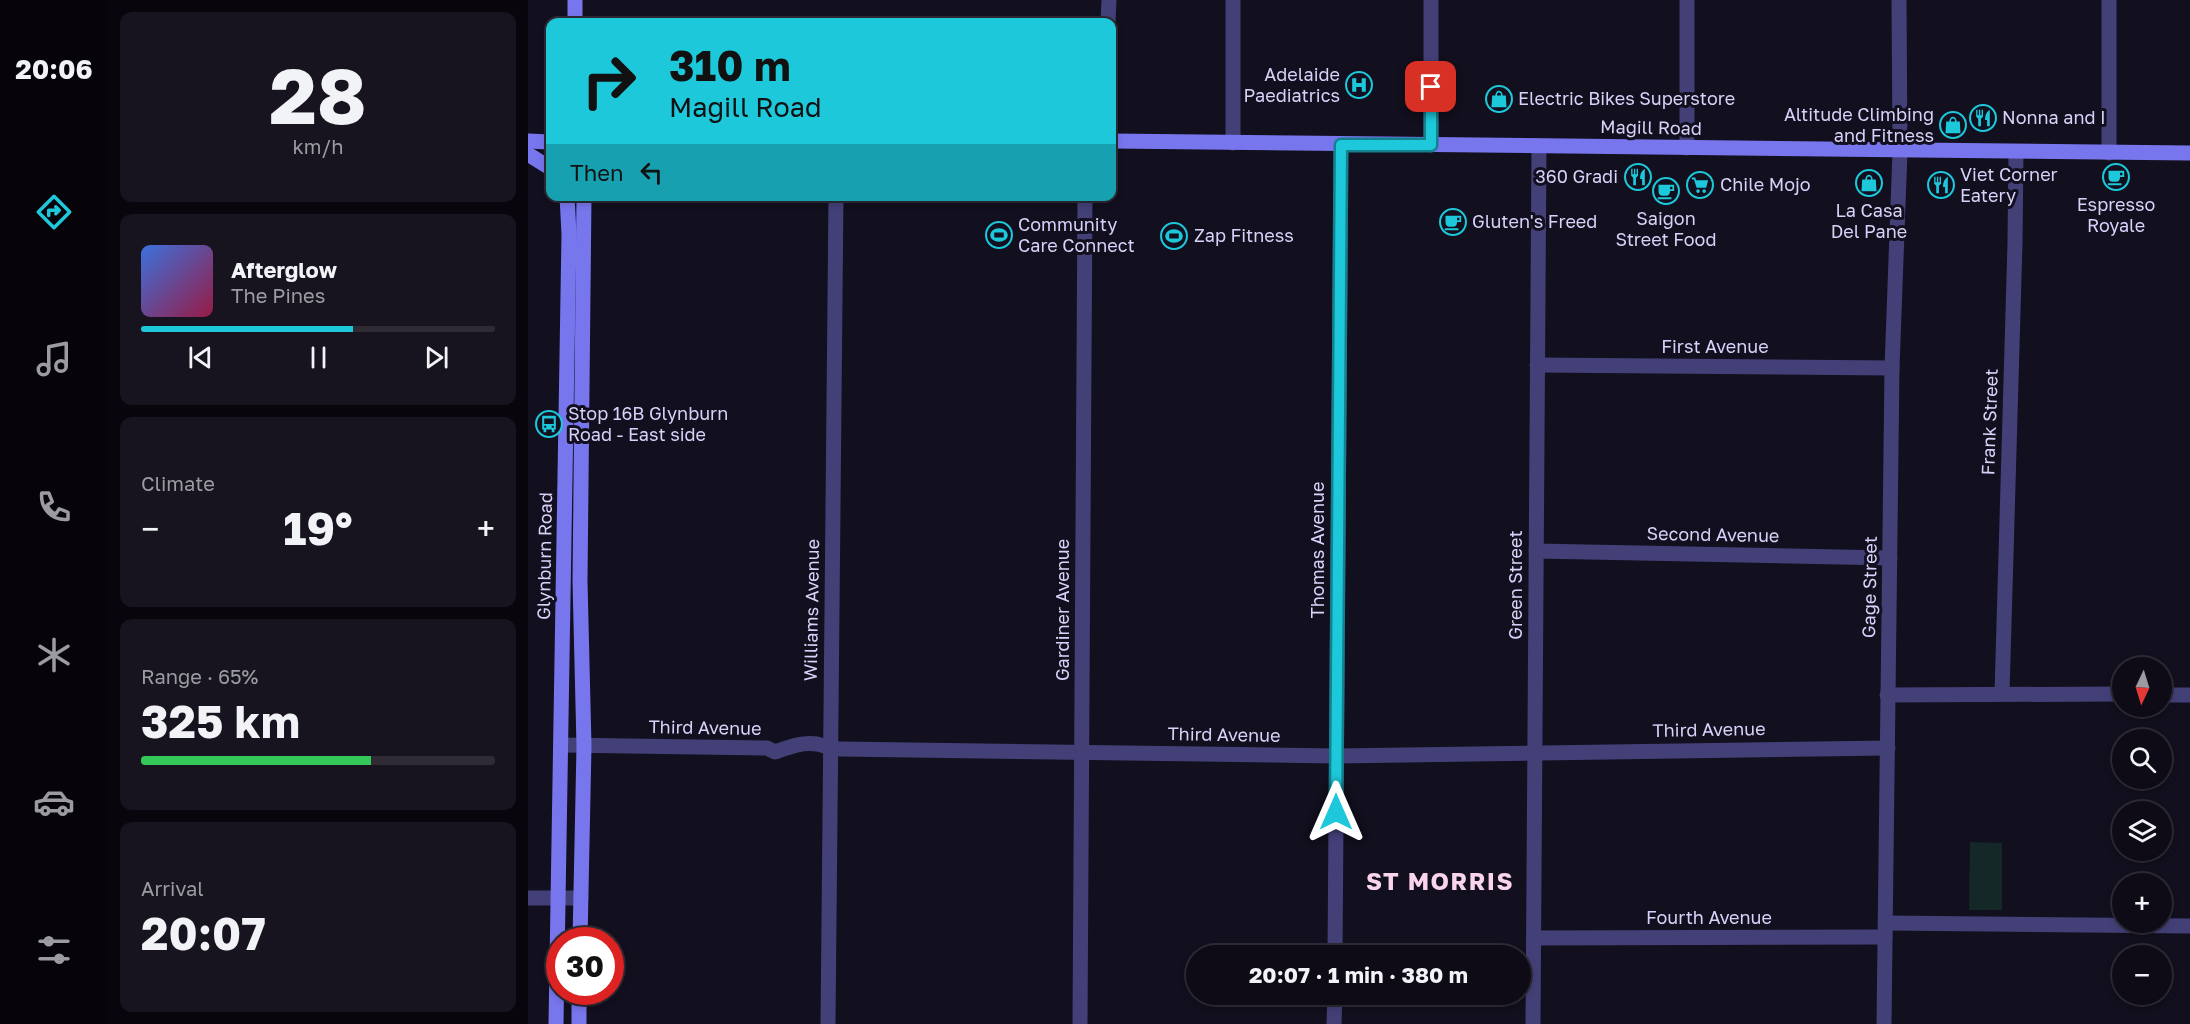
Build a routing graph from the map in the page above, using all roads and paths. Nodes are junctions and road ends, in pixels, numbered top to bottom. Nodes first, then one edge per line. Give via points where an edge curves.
1 (575, 0) edge
2 (1109, 0) edge
3 (1233, 0) edge
4 (1431, 0) edge
5 (1687, 0) edge
6 (1899, 0) edge
7 (2109, 0) edge
8 (575, 18) edge
9 (1108, 18) edge
10 (528, 141) edge
11 (1116, 141) edge
12 (546, 142) edge
13 (1233, 143) junction
14 (1341, 145) junction
15 (1431, 145) junction
16 (1539, 146) junction
17 (1687, 148) junction
18 (1899, 151) junction
19 (2016, 152) junction
20 (2109, 153) junction
21 (2190, 153) edge
22 (528, 154) edge
23 (546, 165) edge
24 (567, 201) edge
25 (584, 201) edge
26 (836, 201) edge
27 (1086, 201) edge
28 (1537, 365) junction
29 (1892, 368) junction
30 (565, 489) junction
31 (582, 489) junction
32 (1536, 551) junction
33 (1890, 558) junction
34 (2002, 693) junction
35 (2112, 694) edge
36 (1887, 695) junction
37 (2172, 695) edge
38 (2190, 695) edge
39 (562, 745) junction
40 (584, 746) junction
41 (1888, 748) junction
42 (830, 749) junction
43 (1082, 752) junction
44 (1535, 752) junction
45 (1336, 756) junction
46 (528, 898) edge
47 (557, 898) junction
48 (581, 898) junction
49 (2190, 926) edge
50 (580, 927) edge
51 (1886, 931) junction
52 (1534, 938) junction
53 (1335, 945) edge
54 (579, 1005) edge
55 (1335, 1005) edge
56 (556, 1024) edge
57 (579, 1024) edge
58 (828, 1024) edge
59 (1080, 1024) edge
60 (1334, 1024) edge
61 (1533, 1024) edge
62 (1884, 1024) edge

1 - 8 main road
2 - 9 street
3 - 13 street
4 - 15 street
5 - 17 street
6 - 18 street, Gage Street
7 - 20 street
10 - 12 main road
11 - 13 main road, Magill Road
13 - 14 main road, Magill Road
14 - 15 main road, Magill Road
14 - 45 street, Thomas Avenue
15 - 16 main road, Magill Road
16 - 17 main road, Magill Road
16 - 28 street, Green Street
17 - 18 main road, Magill Road
18 - 19 main road, Magill Road
18 - 29 street, Gage Street
19 - 20 main road, Magill Road
19 - 34 street, Frank Street
20 - 21 main road, Magill Road
22 - 23 main road
24 - 30 main road, Glynburn Road
25 - 31 main road, Glynburn Road
26 - 42 street, Williams Avenue
27 - 43 street, Gardiner Avenue
28 - 29 street, First Avenue
28 - 32 street, Green Street
29 - 33 street, Gage Street
30 - 31 main road
30 - 39 main road, Glynburn Road
31 - 40 main road, Glynburn Road
32 - 33 street, Second Avenue
32 - 44 street, Green Street
33 - 36 street, Gage Street
34 - 35 street
34 - 36 street
36 - 41 street, Gage Street
37 - 38 street
39 - 40 street, Third Avenue
39 - 47 main road, Glynburn Road
40 - 42 street, Third Avenue via 767,748 775,752 797,744 817,744
40 - 48 main road, Glynburn Road
41 - 44 street, Third Avenue
41 - 51 street, Gage Street
42 - 43 street, Third Avenue
42 - 58 street, Williams Avenue
43 - 45 street, Third Avenue
43 - 59 street, Gardiner Avenue
44 - 45 street, Third Avenue
44 - 52 street, Green Street
45 - 53 street, Thomas Avenue
46 - 47 street
47 - 48 street
47 - 56 main road, Glynburn Road
48 - 50 main road, Glynburn Road
49 - 51 street, Fourth Avenue
51 - 52 street, Fourth Avenue
51 - 62 street, Gage Street
52 - 61 street, Green Street
54 - 57 main road
55 - 60 street

